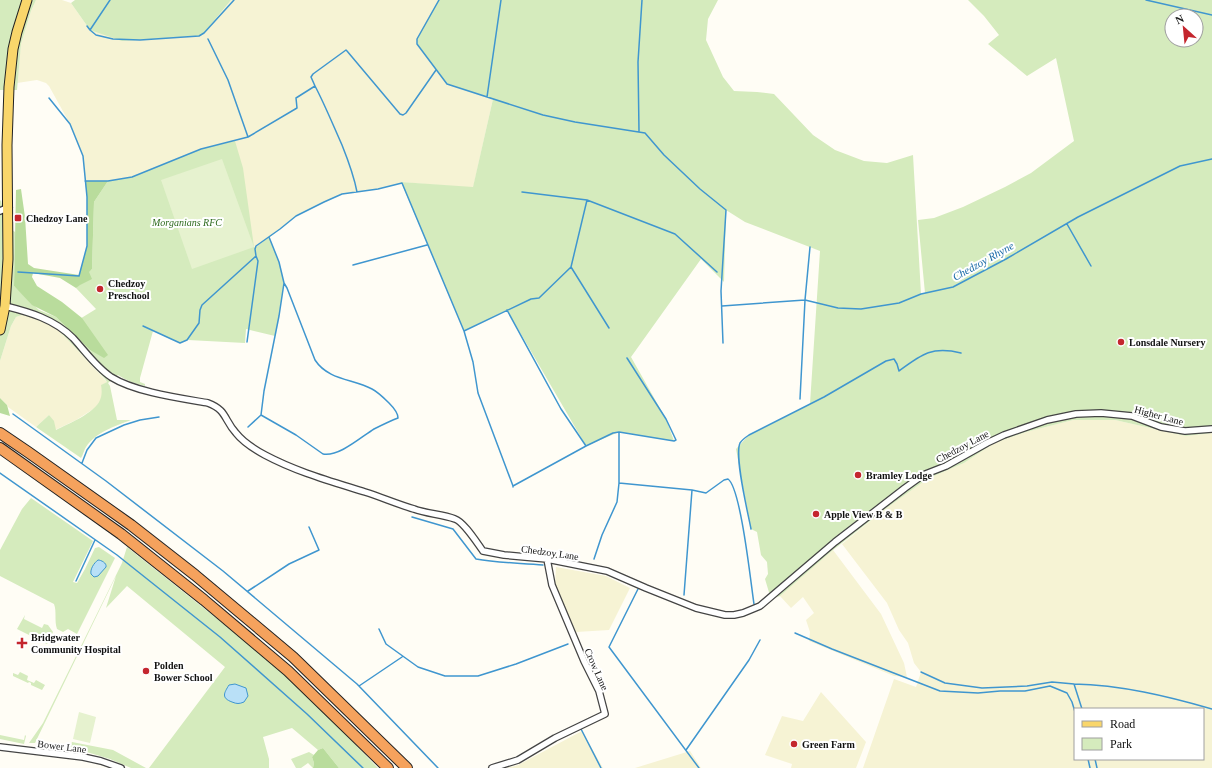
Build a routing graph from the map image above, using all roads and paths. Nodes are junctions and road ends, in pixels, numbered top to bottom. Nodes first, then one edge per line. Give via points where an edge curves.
1 (28, 0) edge
2 (4, 145) edge
3 (4, 209) edge
4 (5, 306) junction
5 (0, 330) edge
6 (1101, 413) joint
7 (1212, 429) edge
8 (0, 433) edge
9 (0, 448) edge
10 (547, 559) junction
11 (0, 747) edge
12 (122, 768) edge
13 (388, 768) edge
14 (407, 768) edge
15 (492, 768) edge

1 - 2 main road via 22,13 14,49
2 - 3 main road
3 - 4 main road via 8,259
4 - 5 main road
4 - 10 street, Chedzoy Lane via 36,314 58,326 111,377 130,387 215,406 221,410 245,442 296,470 415,510 457,519 483,551
6 - 7 street, Higher Lane via 1132,416 1162,427 1185,431
6 - 10 street, Chedzoy Lane via 1076,414 1047,420 1014,431 923,475 829,547 765,602 743,613 725,615 696,608 607,571
8 - 14 highway via 131,525 195,574 293,657
9 - 13 highway via 121,534 204,600 288,671
10 - 15 street, Crow Lane via 552,585 598,691 605,714 555,738 518,760
11 - 12 street, Bower Lane via 83,757

